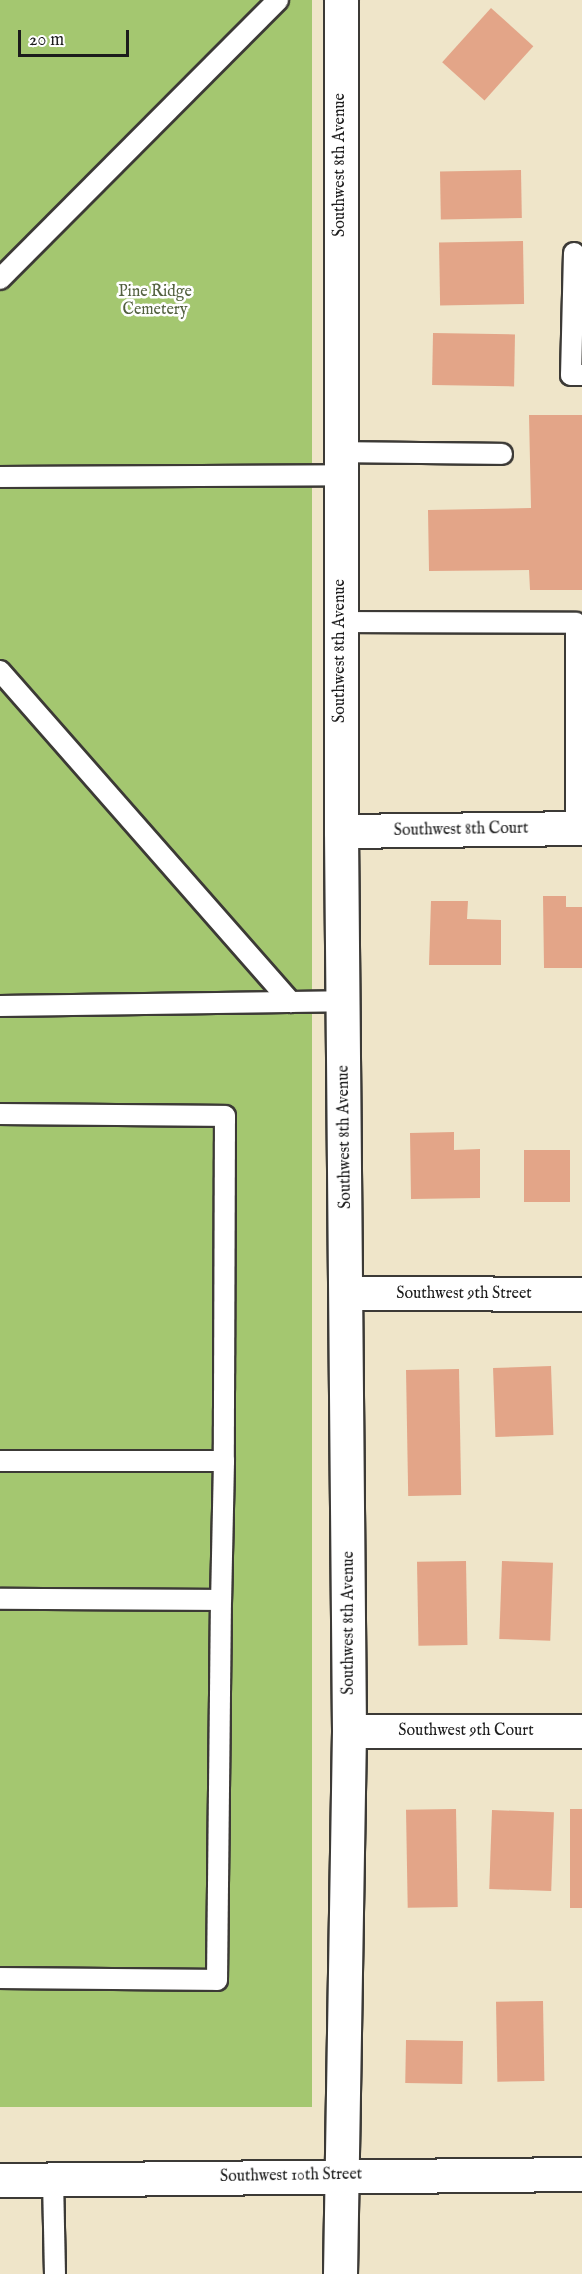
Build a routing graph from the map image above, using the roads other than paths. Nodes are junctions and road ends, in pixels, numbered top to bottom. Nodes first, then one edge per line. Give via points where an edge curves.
1 (278, 0) edge
2 (341, 0) edge
3 (574, 253) dead end
4 (0, 279) edge
5 (582, 375) edge
6 (502, 454) dead end
7 (340, 464) junction
8 (0, 477) edge
9 (341, 622) junction
10 (0, 671) edge
11 (579, 828) edge
12 (341, 831) junction
13 (343, 1001) junction
14 (291, 1002) junction
15 (0, 1006) edge
16 (0, 1114) edge
17 (347, 1293) junction
18 (582, 1294) edge
19 (0, 1461) edge
20 (224, 1461) junction
21 (0, 1599) edge
22 (221, 1600) junction
23 (349, 1731) junction
24 (582, 1731) edge
25 (0, 1978) edge
26 (582, 2174) edge
27 (341, 2175) junction
28 (53, 2179) junction
29 (0, 2180) edge
30 (55, 2274) edge
31 (340, 2274) edge

1 - 4 lane
2 - 7 street, Southwest 8th Avenue
3 - 5 lane via 571,375
6 - 7 lane
7 - 8 lane
7 - 9 street, Southwest 8th Avenue
9 - 11 lane via 576,623
9 - 12 street, Southwest 8th Avenue
10 - 14 lane
11 - 12 street, Southwest 8th Court
12 - 13 street, Southwest 8th Avenue
13 - 14 lane
13 - 17 street, Southwest 8th Avenue
14 - 15 lane
16 - 20 lane via 225,1116
17 - 18 street, Southwest 9th Street
17 - 23 street, Southwest 8th Avenue
19 - 20 lane
20 - 22 lane
21 - 22 lane
22 - 25 lane via 218,1980
23 - 24 street, Southwest 9th Court
23 - 27 street, Southwest 8th Avenue
26 - 27 street, Southwest 10th Street
27 - 28 street, Southwest 10th Street
27 - 31 street, Southwest 8th Avenue
28 - 29 street, Southwest 10th Street
28 - 30 lane

